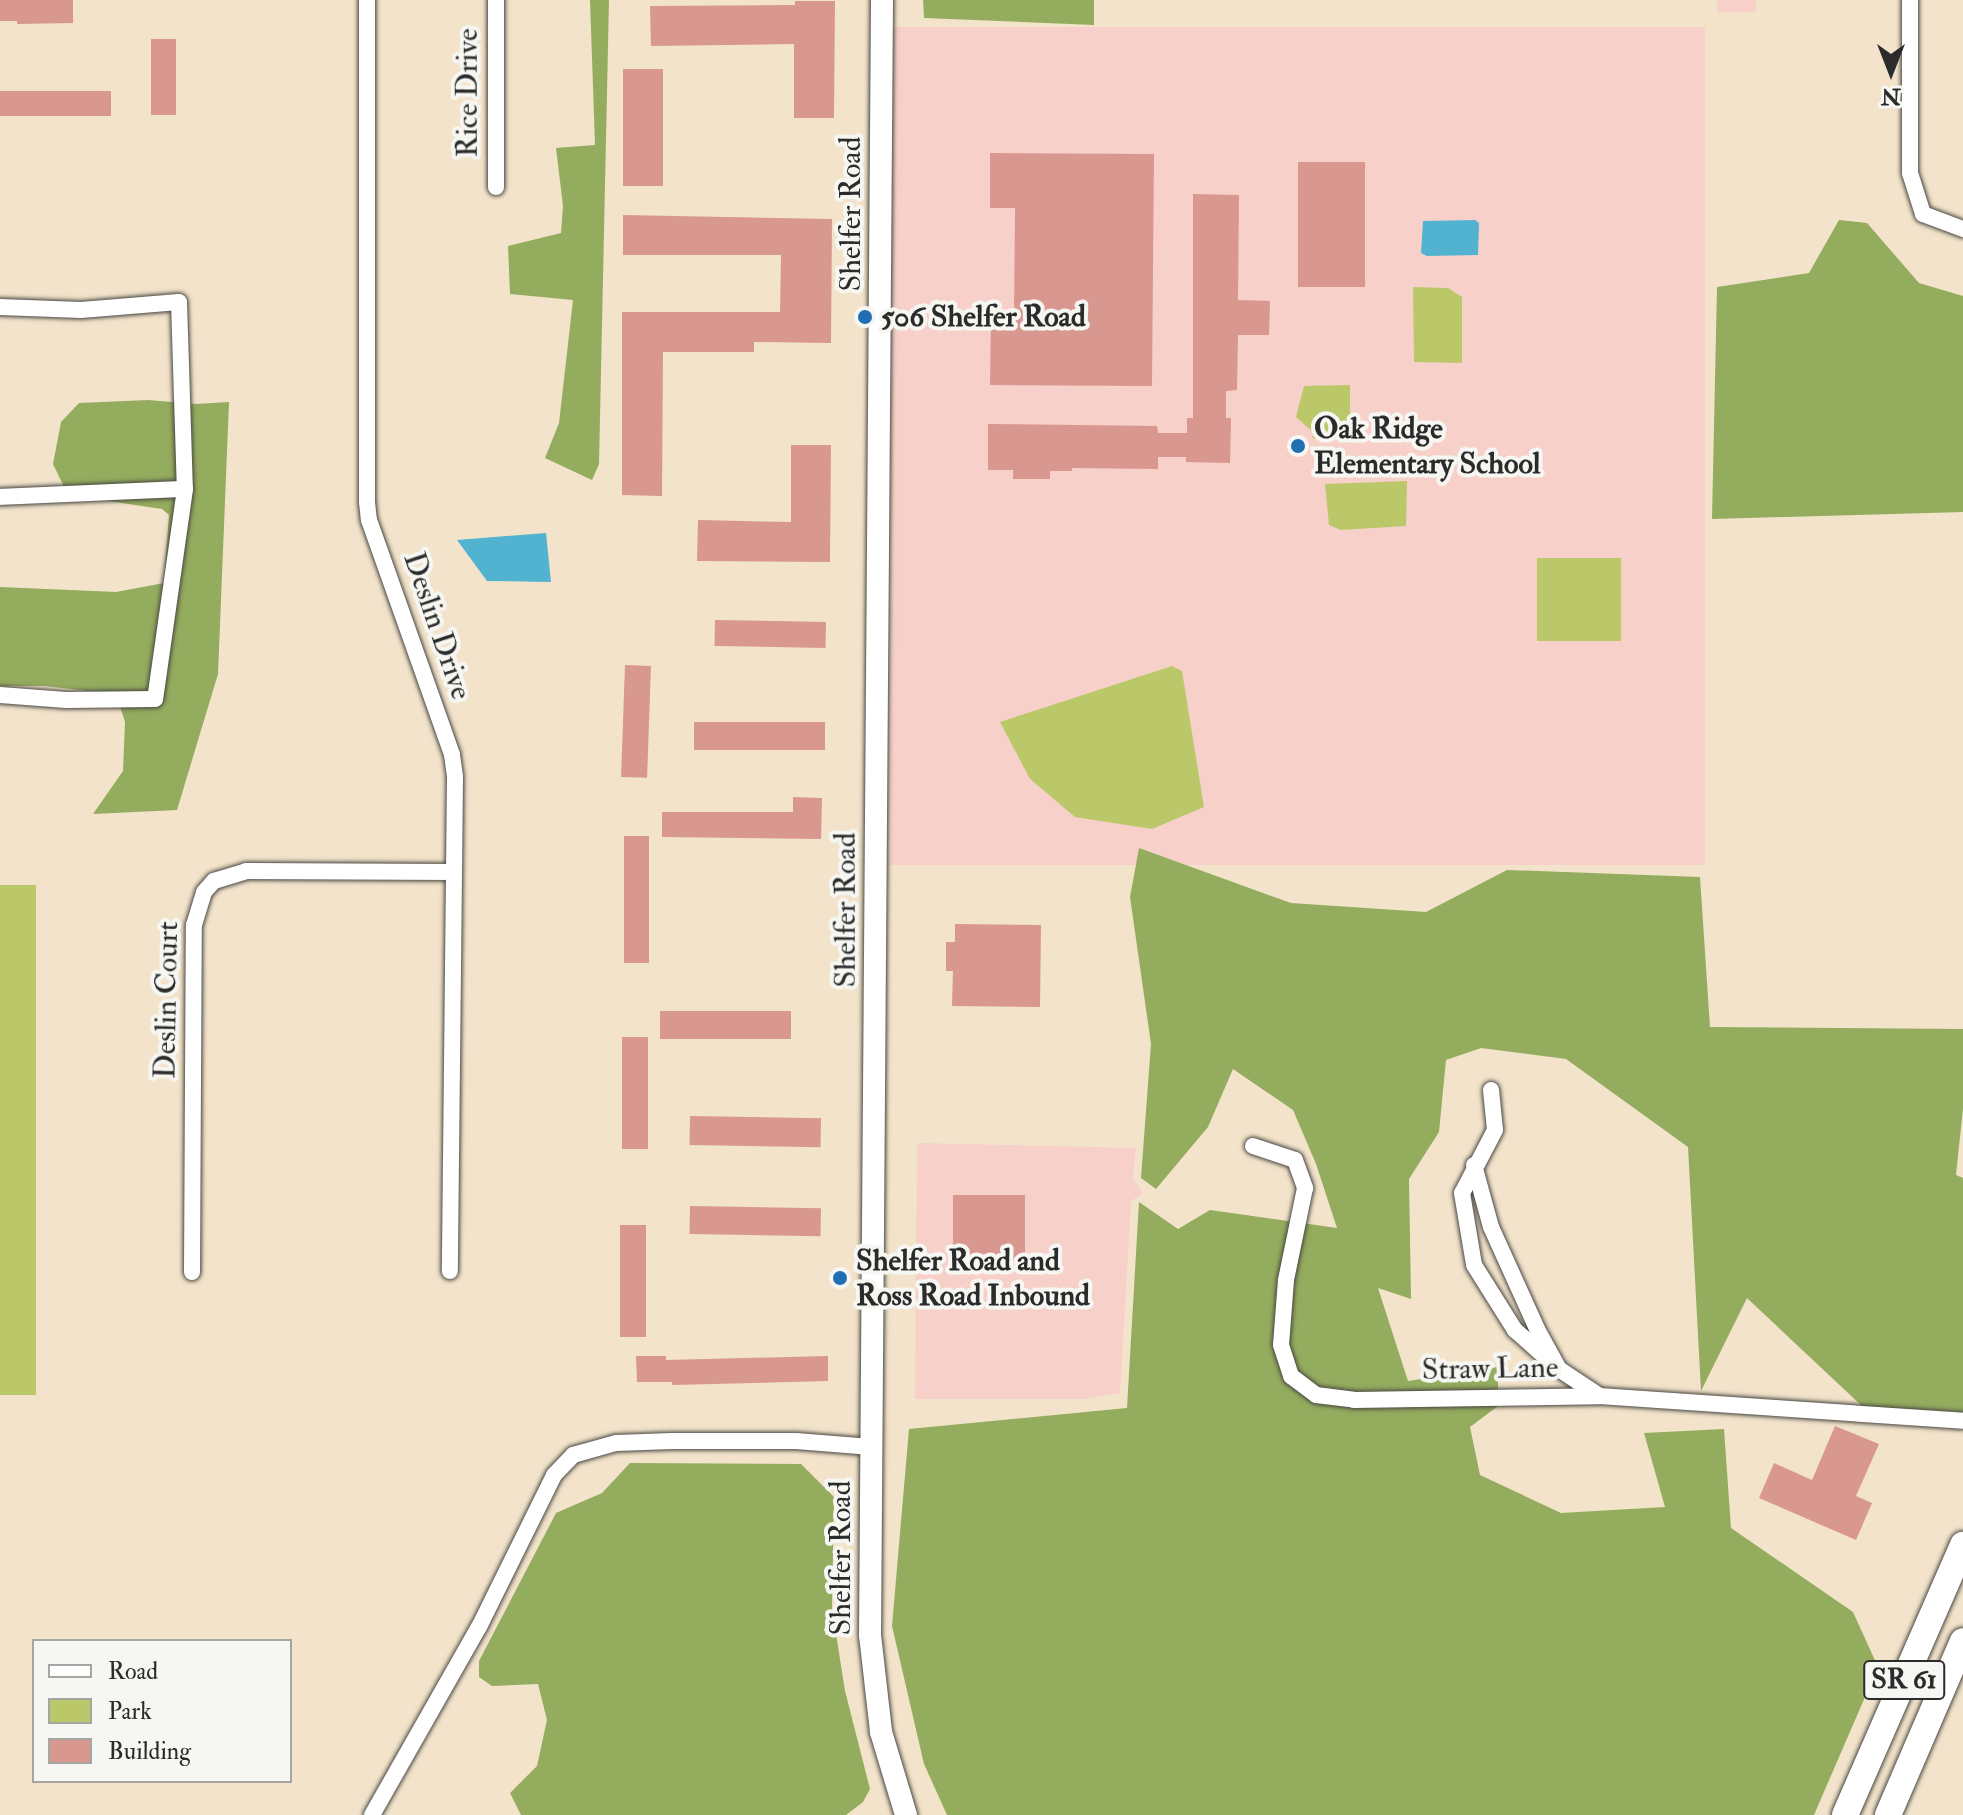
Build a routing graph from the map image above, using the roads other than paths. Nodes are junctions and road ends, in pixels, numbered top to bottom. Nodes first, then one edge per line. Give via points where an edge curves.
1 (367, 0) edge
2 (496, 0) edge
3 (882, 0) edge
4 (1910, 0) edge
5 (496, 187) dead end
6 (1963, 229) edge
7 (0, 307) edge
8 (185, 489) junction
9 (0, 497) edge
10 (0, 695) edge
11 (454, 872) junction
12 (1491, 1090) dead end
13 (1253, 1146) dead end
14 (1474, 1165) junction
15 (450, 1271) dead end
16 (192, 1272) dead end
17 (1559, 1369) junction
18 (1599, 1396) junction
19 (1963, 1421) edge
20 (872, 1447) junction
21 (1963, 1545) edge
22 (1963, 1641) edge
23 (372, 1815) edge
24 (906, 1815) edge
25 (1845, 1815) edge
26 (1888, 1815) edge

1 - 11 street, Deslin Drive via 367,502 452,755
2 - 5 street, Rice Drive
3 - 20 street, Shelfer Road
4 - 6 street via 1910,173 1923,214
7 - 8 street via 81,310 179,302
8 - 9 street
8 - 10 street via 155,699
11 - 15 street, Deslin Drive
11 - 16 street, Deslin Court via 246,871 214,881 204,892 194,925
12 - 14 street via 1495,1130
13 - 18 street, Straw Lane via 1295,1160 1305,1188 1286,1280 1281,1345 1291,1376 1302,1388 1331,1399 1354,1400
14 - 17 street via 1491,1227
14 - 17 street via 1462,1193 1474,1265 1515,1330
17 - 18 street
18 - 19 street, Straw Lane
20 - 23 street via 672,1441 616,1443 573,1455 554,1475 479,1627
20 - 24 street, Shelfer Road via 870,1635 875,1700 892,1779
21 - 25 main road, SR 61
22 - 26 main road, SR 61

